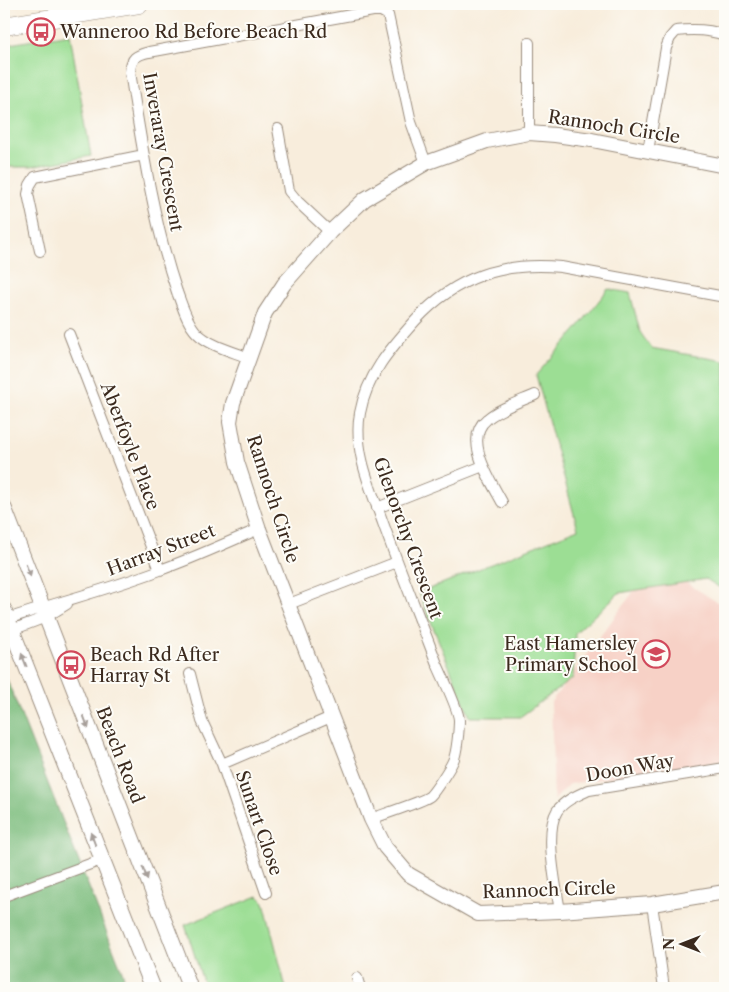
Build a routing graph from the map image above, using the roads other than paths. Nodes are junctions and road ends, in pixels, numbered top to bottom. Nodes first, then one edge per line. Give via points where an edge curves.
1 (139, 4) edge
2 (4, 26) edge
3 (725, 35) edge
4 (529, 43) dead end
5 (278, 129) dead end
6 (529, 133) junction
7 (648, 151) junction
8 (144, 155) junction
9 (426, 164) junction
10 (725, 166) edge
11 (330, 232) junction
12 (40, 251) dead end
13 (725, 297) edge
14 (69, 334) dead end
15 (249, 358) junction
16 (535, 395) dead end
17 (483, 466) junction
18 (502, 502) dead end
19 (4, 508) edge
20 (377, 508) junction
21 (259, 530) junction
22 (396, 562) junction
23 (160, 570) junction
24 (289, 604) junction
25 (44, 612) junction
26 (8, 619) edge
27 (190, 674) dead end
28 (331, 717) junction
29 (222, 764) junction
30 (725, 768) edge
31 (371, 819) junction
32 (102, 860) junction
33 (725, 892) edge
34 (266, 893) dead end
35 (4, 896) edge
36 (652, 904) junction
37 (560, 911) junction
38 (153, 988) edge
39 (190, 988) edge
40 (664, 988) edge

1 - 2 highway
3 - 7 street via 694,29 676,31 670,38
4 - 6 street
5 - 11 street via 289,190
6 - 7 street, Rannoch Circle via 592,140
6 - 9 street, Rannoch Circle via 487,141
7 - 10 street, Rannoch Circle
8 - 9 street, Inveraray Crescent via 130,72 134,57 382,11 390,20 411,122
8 - 12 street via 35,177 28,194
8 - 15 street, Inveraray Crescent via 166,258 187,317 195,332 204,339
9 - 11 street, Rannoch Circle via 365,199
11 - 15 street, Rannoch Circle via 275,297 265,313
13 - 20 street, Glenorchy Crescent via 535,264 505,267 472,278 446,293 422,313 390,348 368,385 360,414 359,439
14 - 23 street, Aberfoyle Place
15 - 21 street, Rannoch Circle via 233,403 230,422 237,462
16 - 17 street via 485,420 478,430 476,442
17 - 18 street
17 - 20 street
19 -> 25 main road, Beach Road
20 - 22 street, Glenorchy Crescent
21 - 23 street, Harray Street
21 - 24 street, Rannoch Circle
22 - 24 street
22 - 31 street, Glenorchy Crescent via 459,718 454,760 430,797
23 - 25 street, Harray Street
24 - 28 street, Rannoch Circle
25 - 26 street, Harray Street
25 -> 39 main road, Beach Road
32 -> 26 main road
27 - 29 street, Sunart Close via 202,721
28 - 29 street, Sunart Close
28 - 31 street, Rannoch Circle
29 - 34 street, Sunart Close
30 - 37 street, Doon Way via 590,790 566,802 557,811 551,832
31 - 37 street, Rannoch Circle via 385,847 408,874 478,914
32 - 35 street
32 - 38 main road
33 - 36 street, Rannoch Circle
36 - 37 street, Rannoch Circle
36 - 40 street

